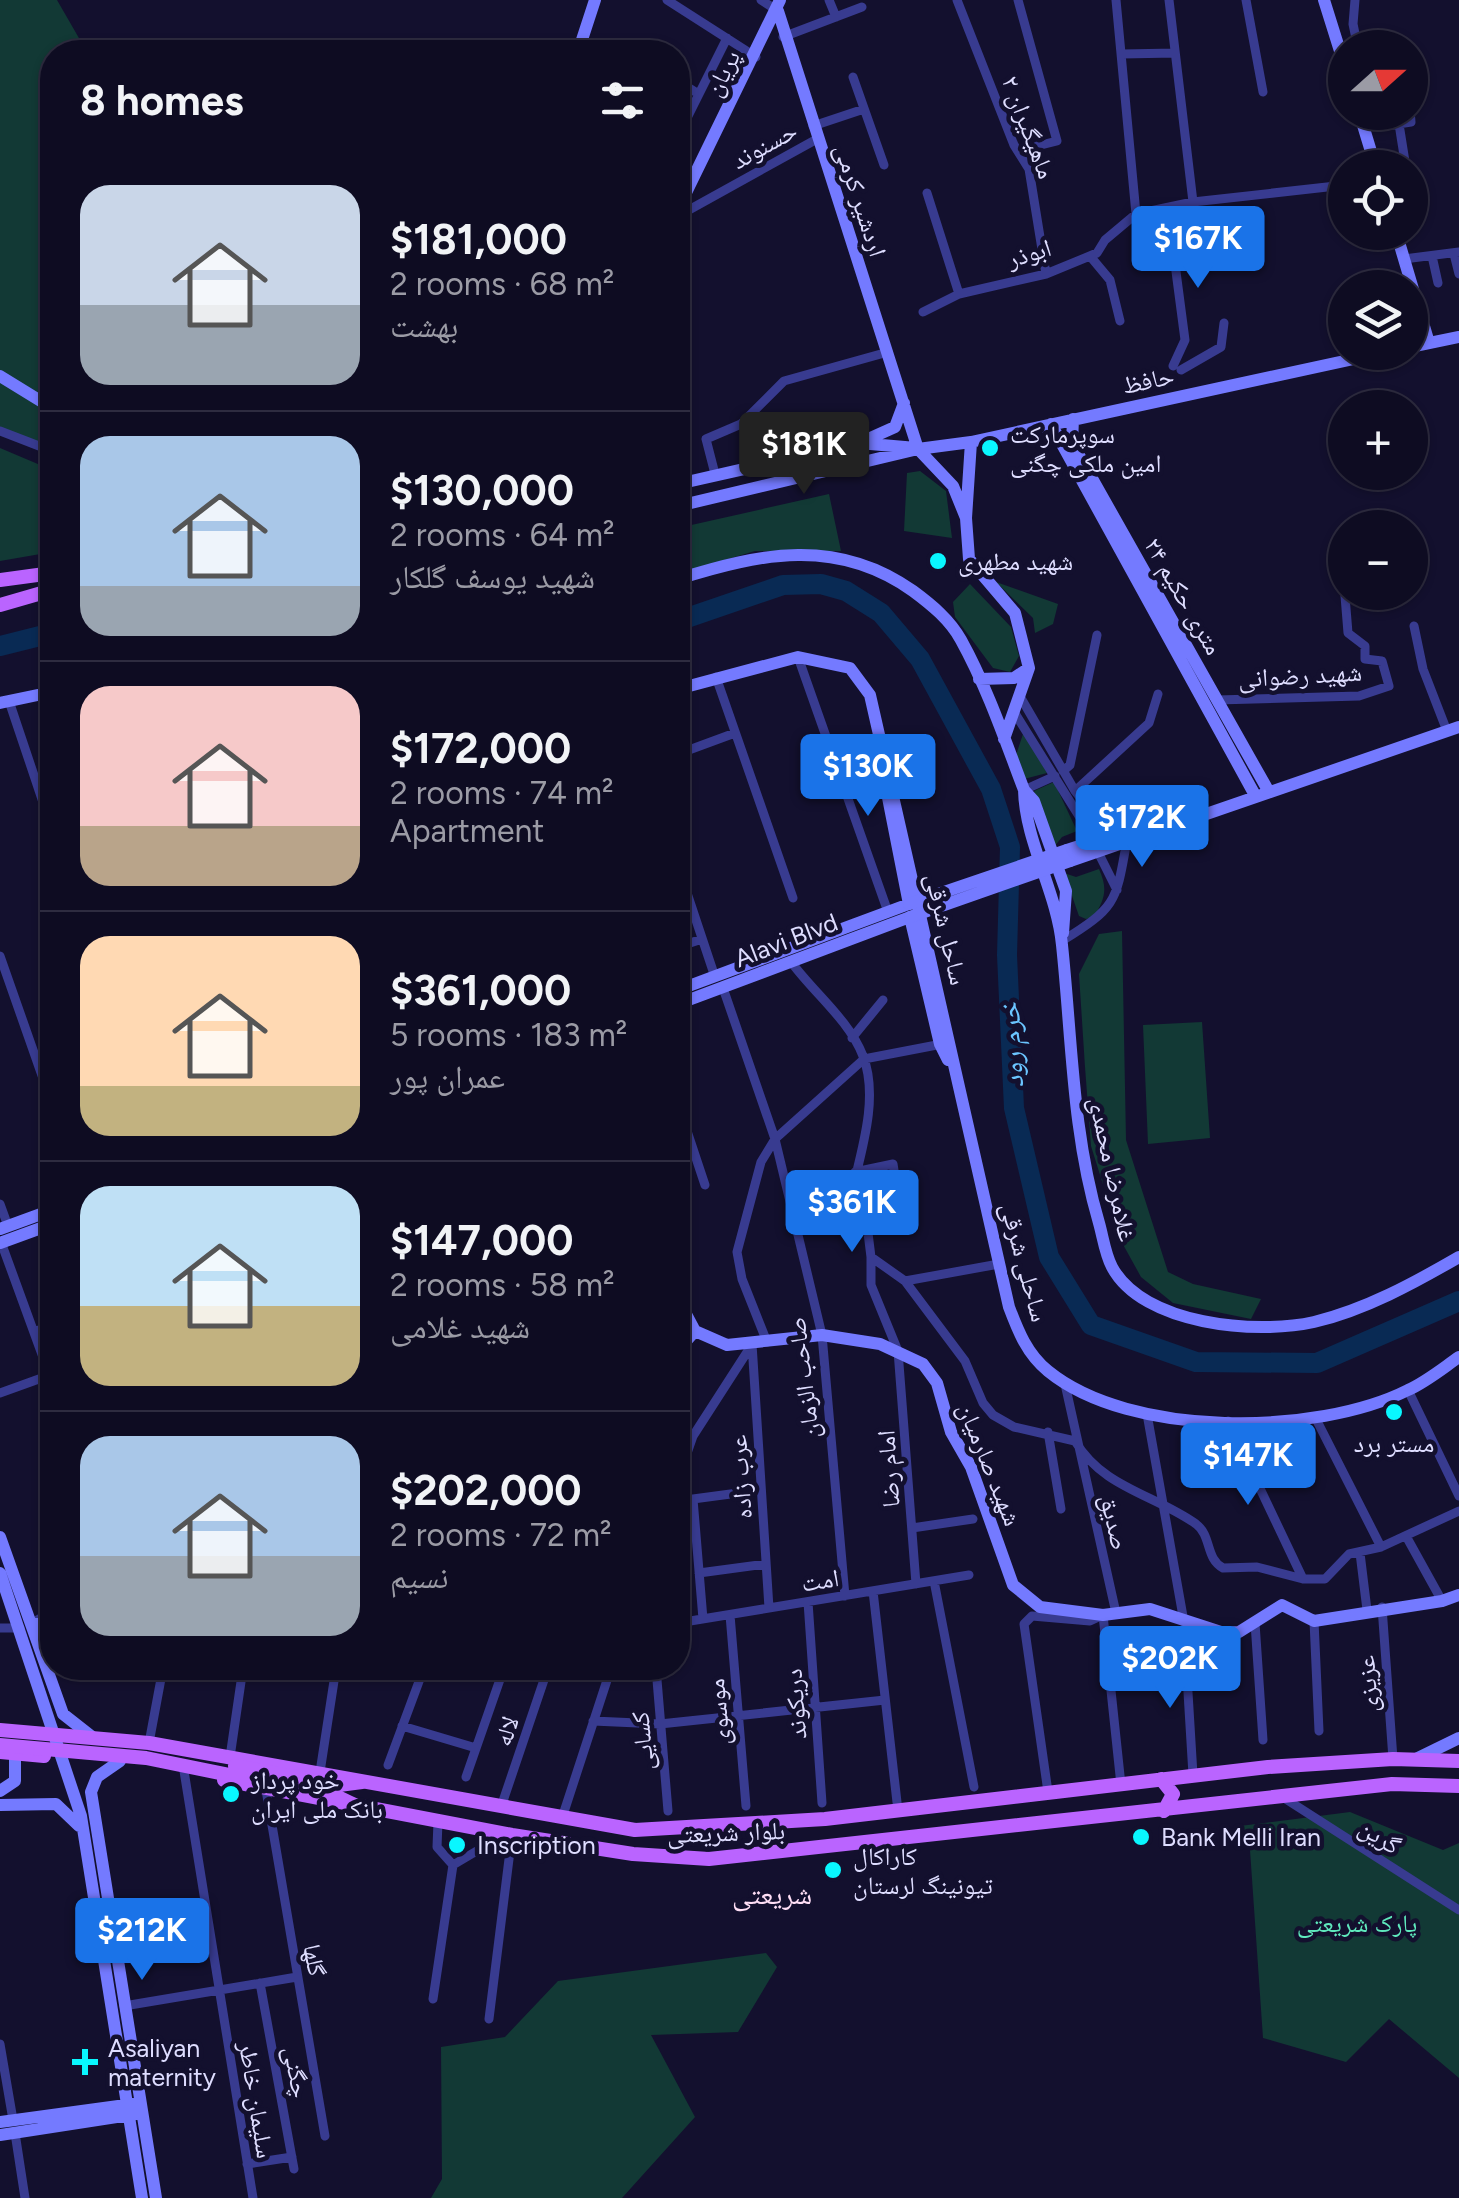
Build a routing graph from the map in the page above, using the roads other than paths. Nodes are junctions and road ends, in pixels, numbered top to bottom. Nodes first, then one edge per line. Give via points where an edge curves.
1 (596, 0) edge
2 (667, 0) edge
3 (762, 0) edge
4 (829, 0) edge
5 (956, 0) edge
6 (1018, 0) edge
7 (1116, 0) edge
8 (1169, 0) edge
9 (1246, 0) edge
10 (1324, 0) edge
11 (1354, 0) edge
12 (779, 5) edge
13 (862, 6) dead end
14 (836, 16) junction
15 (1333, 30) edge
16 (1354, 30) edge
17 (784, 37) junction
18 (727, 38) junction
19 (582, 40) edge
20 (1174, 53) junction
21 (1122, 54) junction
22 (756, 56) junction
23 (853, 77) dead end
24 (690, 89) edge
25 (1262, 92) dead end
26 (697, 93) junction
27 (690, 109) edge
28 (864, 109) junction
29 (815, 132) junction
30 (884, 165) dead end
31 (1029, 169) junction
32 (690, 188) edge
33 (1328, 188) edge
34 (927, 193) dead end
35 (1193, 202) junction
36 (690, 205) edge
37 (1136, 214) junction
38 (1401, 250) edge
39 (1456, 253) edge
40 (1090, 256) junction
41 (1432, 256) junction
42 (1404, 259) junction
43 (1046, 274) junction
44 (1459, 274) edge
45 (1438, 283) dead end
46 (959, 294) junction
47 (922, 312) dead end
48 (1120, 321) dead end
49 (1224, 323) dead end
50 (1459, 337) edge
51 (1429, 343) joint
52 (888, 352) junction
53 (1328, 364) edge
54 (0, 376) edge
55 (40, 401) edge
56 (904, 403) junction
57 (1072, 419) junction
58 (1051, 424) junction
59 (0, 431) edge
60 (859, 442) junction
61 (972, 442) junction
62 (40, 446) edge
63 (918, 449) junction
64 (743, 468) junction
65 (715, 474) junction
66 (690, 481) edge
67 (748, 487) junction
68 (690, 503) edge
69 (966, 518) junction
70 (40, 574) edge
71 (690, 576) edge
72 (0, 580) edge
73 (40, 593) edge
74 (0, 604) edge
75 (1346, 610) edge
76 (1414, 626) dead end
77 (1097, 635) dead end
78 (798, 657) junction
79 (1029, 668) junction
80 (716, 677) junction
81 (980, 679) junction
82 (690, 685) edge
83 (1158, 694) dead end
84 (40, 695) edge
85 (1020, 698) junction
86 (1218, 700) junction
87 (5, 702) edge
88 (1016, 715) junction
89 (879, 728) junction
90 (1453, 729) edge
91 (735, 733) junction
92 (1004, 739) junction
93 (690, 750) edge
94 (1059, 774) junction
95 (1024, 790) junction
96 (1075, 791) junction
97 (1260, 793) junction
98 (40, 796) edge
99 (1109, 834) junction
100 (1128, 840) junction
101 (1096, 845) junction
102 (1118, 893) junction
103 (792, 898) dead end
104 (690, 902) edge
105 (910, 911) junction
106 (888, 912) junction
107 (702, 939) junction
108 (1062, 940) junction
109 (690, 943) edge
110 (0, 956) edge
111 (792, 963) junction
112 (718, 983) junction
113 (690, 988) edge
114 (690, 998) edge
115 (883, 1000) dead end
116 (852, 1038) junction
117 (945, 1044) junction
118 (864, 1059) junction
119 (40, 1070) edge
120 (959, 1082) joint
121 (775, 1139) junction
122 (690, 1140) edge
123 (855, 1172) junction
124 (705, 1185) dead end
125 (0, 1204) edge
126 (40, 1216) edge
127 (902, 1220) dead end
128 (40, 1227) edge
129 (2, 1235) edge
130 (1459, 1256) edge
131 (871, 1257) junction
132 (998, 1264) junction
133 (904, 1281) junction
134 (690, 1322) edge
135 (40, 1330) edge
136 (34, 1332) junction
137 (695, 1332) junction
138 (822, 1335) junction
139 (690, 1337) edge
140 (767, 1342) junction
141 (752, 1344) junction
142 (40, 1349) edge
143 (898, 1351) junction
144 (1459, 1356) edge
145 (40, 1382) edge
146 (1066, 1384) junction
147 (1408, 1390) junction
148 (0, 1394) edge
149 (1148, 1414) junction
150 (1316, 1419) junction
151 (1228, 1421) junction
152 (1048, 1432) junction
153 (1075, 1441) junction
154 (690, 1444) edge
155 (738, 1493) dead end
156 (1459, 1496) edge
157 (694, 1499) junction
158 (690, 1500) edge
159 (1165, 1504) junction
160 (1061, 1508) dead end
161 (1459, 1510) edge
162 (973, 1519) dead end
163 (912, 1528) junction
164 (1406, 1536) junction
165 (0, 1537) edge
166 (1381, 1547) junction
167 (1360, 1553) junction
168 (766, 1564) junction
169 (699, 1572) junction
170 (0, 1573) edge
171 (970, 1576) dead end
172 (1303, 1579) junction
173 (934, 1581) junction
174 (916, 1584) junction
175 (873, 1591) junction
176 (1459, 1594) edge
177 (844, 1596) junction
178 (1442, 1601) junction
179 (808, 1602) junction
180 (1382, 1607) junction
181 (769, 1608) junction
182 (1366, 1610) junction
183 (730, 1614) junction
184 (1110, 1614) junction
185 (40, 1618) edge
186 (703, 1619) junction
187 (690, 1621) edge
188 (1314, 1621) junction
189 (1184, 1622) junction
190 (1255, 1623) junction
191 (40, 1625) edge
192 (26, 1626) junction
193 (0, 1628) edge
194 (1185, 1644) dead end
195 (40, 1659) edge
196 (49, 1680) edge
197 (161, 1680) edge
198 (241, 1680) edge
199 (334, 1680) edge
200 (419, 1680) edge
201 (500, 1680) edge
202 (544, 1680) edge
203 (607, 1680) edge
204 (657, 1680) edge
205 (885, 1700) junction
206 (815, 1707) junction
207 (738, 1716) junction
208 (593, 1721) junction
209 (660, 1724) junction
210 (402, 1726) junction
211 (21, 1731) junction
212 (1318, 1731) dead end
213 (54, 1734) junction
214 (91, 1736) junction
215 (1459, 1738) edge
216 (126, 1740) junction
217 (1263, 1740) dead end
218 (149, 1743) junction
219 (5, 1744) edge
220 (166, 1747) junction
221 (476, 1748) junction
222 (62, 1757) junction
223 (230, 1757) junction
224 (1393, 1759) junction
225 (1416, 1759) junction
226 (1459, 1761) edge
227 (122, 1762) junction
228 (388, 1765) dead end
229 (156, 1766) junction
230 (184, 1771) junction
231 (320, 1772) junction
232 (1212, 1772) junction
233 (1194, 1776) junction
234 (466, 1777) dead end
235 (1161, 1778) junction
236 (362, 1782) junction
237 (1121, 1785) junction
238 (1459, 1786) edge
239 (974, 1787) dead end
240 (266, 1790) junction
241 (0, 1791) edge
242 (1048, 1792) junction
243 (1278, 1795) junction
244 (822, 1803) dead end
245 (1211, 1804) junction
246 (0, 1805) edge
247 (746, 1806) dead end
248 (501, 1807) junction
249 (361, 1808) junction
250 (898, 1811) junction
251 (1164, 1811) junction
252 (668, 1812) dead end
253 (562, 1818) junction
254 (438, 1822) junction
255 (488, 1830) junction
256 (83, 1832) junction
257 (512, 1835) junction
258 (453, 1865) junction
259 (1459, 1910) edge
260 (297, 1976) junction
261 (114, 1981) junction
262 (260, 1983) junction
263 (219, 1990) junction
264 (433, 1999) dead end
265 (124, 2006) junction
266 (489, 2019) dead end
267 (0, 2044) edge
268 (134, 2109) junction
269 (9, 2125) edge
270 (0, 2135) edge
271 (325, 2136) dead end
272 (292, 2158) junction
273 (248, 2164) junction
274 (294, 2169) dead end
275 (25, 2198) edge
276 (142, 2198) edge
277 (156, 2198) edge
278 (253, 2198) edge

1 - 19 main road
2 - 18 street
3 - 12 street
4 - 14 street
5 - 31 street, ماهیگیران ۲
6 - 31 street via 1057,140 1037,146
7 - 21 street
8 - 20 street
9 - 25 street
10 - 15 main road
11 - 16 street
12 - 17 main road, اردشیر کرمی
12 - 22 main road, پریان
13 - 14 street
14 - 17 street
17 - 29 main road, اردشیر کرمی
18 - 22 street
18 - 26 street
20 - 21 street
20 - 35 street
21 - 37 street
22 - 32 main road, پریان
23 - 28 street
24 - 26 street
26 - 27 street
28 - 29 street, حسنوند
28 - 30 street
29 - 36 street, حسنوند
29 - 52 main road, اردشیر کرمی
31 - 43 street, ماهیگیران ۲
33 - 35 street
34 - 46 street
35 - 37 street
35 - 49 street via 1175,264 1184,340 1177,368 1222,348
37 - 40 street, ابوذر
38 - 42 main road
39 - 41 street
39 - 44 street
40 - 43 street, ابوذر
40 - 48 street via 1110,280
41 - 42 street
41 - 45 street
42 - 51 main road
43 - 46 street, ابوذر
46 - 47 street, ابوذر
50 - 51 main road
52 - 56 main road, اردشیر کرمی
52 - 65 street via 784,380 741,424 706,438
53 - 57 main road, حافظ
54 - 55 main road
56 - 60 main road via 895,427
56 - 63 main road, اردشیر کرمی
57 - 58 main road, حافظ
57 - 86 main road, ۲۴ متری حکیم via 1072,443
58 - 61 main road, حافظ
58 - 97 main road, ۲۴ متری حکیم
59 - 62 street
60 - 63 main road
60 - 64 main road
61 - 63 main road, حافظ
61 - 69 main road
63 - 67 main road
63 - 69 main road via 952,486
64 - 65 main road
64 - 67 main road
65 - 66 main road
67 - 68 main road
69 - 79 main road via 973,569 1016,613
70 - 72 main road
71 - 81 main road, غلامرضا محمدی via 733,562 844,556 877,568 935,607 960,637
73 - 74 main road
75 - 86 street, شهید رضوانی via 1348,633 1366,646 1365,659 1382,661 1389,686 1359,696
76 - 90 street via 1423,670
77 - 94 street via 1070,765
78 - 80 main road
78 - 89 main road via 836,663 859,676
78 - 106 street
79 - 81 main road via 1014,678
79 - 85 main road
80 - 82 main road
80 - 91 street
81 - 92 main road, غلامرضا محمدی
83 - 96 street via 1149,722
84 - 87 main road
85 - 88 main road
85 - 94 street
86 - 97 main road, ۲۴ متری حکیم
87 - 98 street
88 - 92 main road
88 - 94 street
89 - 105 main road via 880,774
89 - 117 main road, ساحل شرقی
90 - 97 main road
91 - 93 street
91 - 103 street
92 - 95 main road, غلامرضا محمدی
94 - 95 street
94 - 96 street
94 - 101 street
95 - 108 main road, غلامرضا محمدی
96 - 99 street
97 - 99 main road
97 - 100 main road
99 - 101 main road
100 - 101 main road
100 - 102 street
101 - 102 street
101 - 105 main road, bridge
102 - 108 street via 1103,916
104 - 107 street, صاحب الزمان
105 - 106 main road, Alavi Blvd
105 - 111 main road, Alavi Blvd
105 - 117 main road
106 - 112 main road, Alavi Blvd
107 - 109 street
107 - 112 street, صاحب الزمان
108 - 130 main road, غلامرضا محمدی via 1074,1104 1090,1190 1111,1266 1130,1292 1150,1305 1226,1324 1309,1323 1400,1289
110 - 119 street
111 - 112 main road, Alavi Blvd
111 - 116 street
112 - 113 main road, Alavi Blvd
112 - 114 main road, Alavi Blvd
112 - 121 street, صاحب الزمان
115 - 116 street
116 - 118 street
117 - 118 street
117 - 120 main road, ساحل شرقی
118 - 121 street
118 - 123 street via 868,1106
120 - 132 main road, ساحلی شرقی
121 - 138 street, صاحب الزمان
121 - 140 street via 754,1182 737,1252
122 - 124 street
123 - 127 street via 894,1164
123 - 131 street via 848,1210 868,1233
125 - 129 street
126 - 129 main road
128 - 129 main road
129 - 136 street
131 - 133 street
131 - 143 street, امام رضا via 871,1285
132 - 133 street
132 - 146 main road, ساحلی شرقی via 1019,1333 1037,1360
133 - 152 street via 964,1361 982,1403 1014,1427
134 - 137 main road
135 - 136 street
136 - 142 street
137 - 139 main road
137 - 141 main road, شهید صارمیان via 728,1345
138 - 140 main road, شهید صارمیان
138 - 143 main road, شهید صارمیان
138 - 177 street, صاحب الزمان
140 - 141 main road, شهید صارمیان
141 - 154 street
141 - 168 street, عرب زاده
143 - 163 street, امام رضا
143 - 184 main road, شهید صارمیان via 931,1371 1013,1584 1040,1607
144 - 147 main road, ساحلی شرقی
145 - 148 street
146 - 149 main road, ساحلی شرقی
146 - 153 street, صدیق
147 - 150 main road, ساحلی شرقی
147 - 156 street
149 - 151 main road, ساحلی شرقی
149 - 159 street
150 - 151 main road, ساحلی شرقی
150 - 166 street
151 - 172 street
152 - 153 street
152 - 160 street
153 - 159 street via 1109,1478
153 - 184 street, صدیق
155 - 157 street
157 - 158 street
157 - 169 street
159 - 172 street via 1202,1529 1217,1565 1257,1566
159 - 189 street
161 - 164 street
162 - 163 street
163 - 174 street, امام رضا
164 - 166 street
164 - 178 street
165 - 192 main road
166 - 167 street
167 - 172 street via 1344,1556 1325,1579
167 - 182 street
168 - 169 street
168 - 181 street, عرب زاده
169 - 186 street
170 - 192 main road
171 - 173 street, امت
173 - 174 street, امت
173 - 239 street
174 - 175 street, امت
175 - 177 street, امت
175 - 205 street
176 - 178 main road, شهید صارمیان
177 - 179 street, امت
178 - 180 main road, شهید صارمیان
179 - 181 street, امت
179 - 206 street, دریکوند
180 - 182 main road, شهید صارمیان
180 - 224 street, عزیزی
181 - 183 street, امت
182 - 188 main road, شهید صارمیان
183 - 186 street, امت
183 - 207 street, موسوی
184 - 189 main road, شهید صارمیان via 1150,1609
184 - 237 street, صدیق
184 - 242 street via 1090,1621 1032,1616 1024,1624
185 - 192 street
186 - 187 street, امت
188 - 190 main road, شهید صارمیان via 1282,1604
188 - 212 street
189 - 190 main road, شهید صارمیان via 1224,1633
190 - 217 street
191 - 192 main road
192 - 193 street
192 - 195 main road
192 - 213 main road
194 - 233 street
196 - 214 main road via 63,1714
197 - 218 street
198 - 223 street
199 - 231 street
200 - 210 street
201 - 221 street
202 - 248 street, لاله
203 - 208 street
204 - 209 street, کسایی
205 - 206 street
205 - 250 street
206 - 207 street
206 - 244 street, دریکوند
207 - 209 street
207 - 247 street, موسوی
208 - 209 street
208 - 253 street
209 - 252 street, کسایی
210 - 221 street
210 - 228 street
211 - 213 main road, بلوار شریعتی
211 - 219 main road, بلوار شریعتی
211 - 219 main road via 16,1742
213 - 214 main road, بلوار شریعتی
213 - 222 main road
214 - 216 main road, بلوار شریعتی
215 - 225 main road
216 - 218 main road, بلوار شریعتی
216 - 227 main road via 133,1753
218 - 220 main road, بلوار شریعتی
219 - 222 main road, بلوار شریعتی
219 - 236 main road, bridge via 147,1750 339,1785
219 - 241 main road via 15,1781
219 - 249 main road, bridge via 146,1758 338,1797
220 - 223 main road, بلوار شریعتی
220 - 229 main road via 152,1752
221 - 234 street
222 - 227 main road, بلوار شریعتی
222 - 256 main road
223 - 231 main road, بلوار شریعتی
224 - 225 main road, بلوار شریعتی
224 - 232 main road, بلوار شریعتی
225 - 226 main road, بلوار شریعتی
227 - 229 main road, بلوار شریعتی
227 - 261 main road via 97,1778 91,1792
229 - 230 main road, بلوار شریعتی
230 - 240 main road, بلوار شریعتی
230 - 263 street, سلیمان خاطر
231 - 236 main road, بلوار شریعتی
232 - 233 main road, بلوار شریعتی
232 - 245 main road via 1200,1788
233 - 235 main road, بلوار شریعتی
235 - 237 main road, بلوار شریعتی
235 - 251 main road via 1173,1794
236 - 248 main road, بلوار شریعتی
237 - 242 main road, بلوار شریعتی
238 - 243 main road, بلوار شریعتی via 1392,1784
240 - 249 main road, بلوار شریعتی
240 - 260 street, گلها
242 - 250 main road, بلوار شریعتی
243 - 245 main road, بلوار شریعتی
243 - 259 street, گرین
245 - 251 main road, بلوار شریعتی
246 - 256 main road via 56,1804
248 - 253 main road, بلوار شریعتی
249 - 254 main road, بلوار شریعتی
250 - 253 main road, بلوار شریعتی via 708,1829 635,1830
251 - 257 main road, بلوار شریعتی via 709,1860
254 - 255 main road, بلوار شریعتی
254 - 258 street via 437,1847
255 - 257 main road, بلوار شریعتی
255 - 258 street via 480,1849
256 - 261 main road
257 - 266 street
258 - 264 street
260 - 262 street
260 - 271 street, گلها
261 - 265 main road
261 - 268 main road
262 - 263 street
262 - 272 street, چگنی
263 - 265 street
263 - 273 street, سلیمان خاطر
265 - 268 main road
267 - 269 street
268 - 269 main road
268 - 276 main road
268 - 277 main road
269 - 270 main road
269 - 275 street
272 - 273 street
272 - 274 street, چگنی
273 - 278 street, سلیمان خاطر

